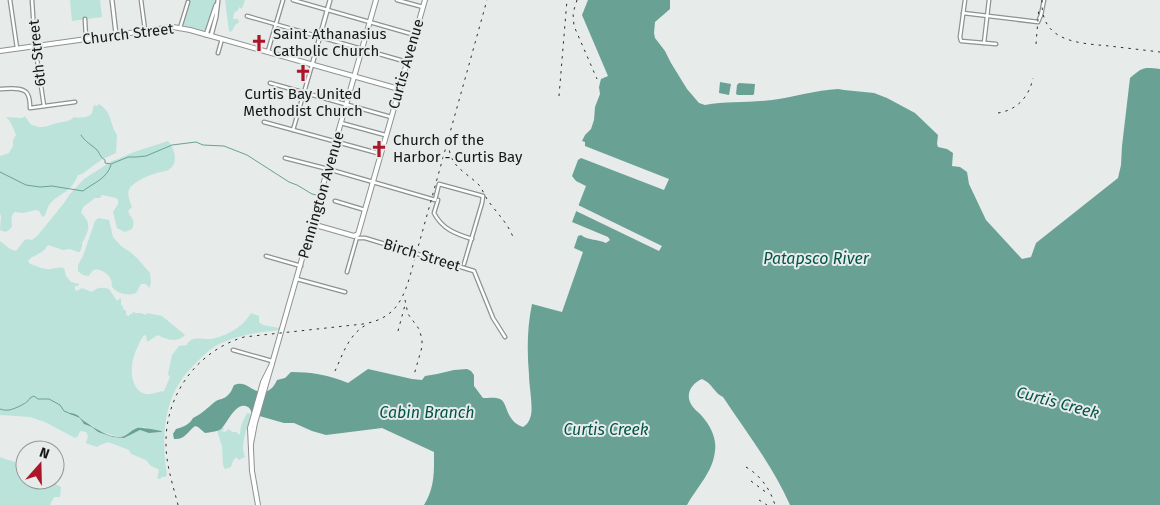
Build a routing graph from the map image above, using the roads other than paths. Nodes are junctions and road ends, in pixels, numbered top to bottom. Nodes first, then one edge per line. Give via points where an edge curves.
1 (10, 0) edge
2 (32, 0) edge
3 (112, 0) edge
4 (141, 0) edge
5 (283, 0) edge
6 (293, 0) edge
7 (330, 0) edge
8 (376, 0) edge
9 (397, 0) edge
10 (425, 0) edge
11 (965, 0) edge
12 (989, 0) edge
13 (1044, 0) edge
14 (218, 1) edge
15 (188, 2) dead end
16 (423, 7) junction
17 (327, 10) junction
18 (963, 13) junction
19 (987, 15) junction
20 (246, 16) dead end
21 (85, 18) dead end
22 (370, 22) junction
23 (276, 25) junction
24 (180, 28) junction
25 (145, 30) junction
26 (116, 34) junction
27 (208, 35) junction
28 (415, 35) junction
29 (320, 37) junction
30 (86, 38) junction
31 (222, 39) junction
32 (984, 43) junction
33 (996, 44) dead end
34 (35, 46) junction
35 (16, 48) junction
36 (362, 50) junction
37 (0, 51) edge
38 (268, 52) junction
39 (218, 53) dead end
40 (407, 62) junction
41 (312, 65) junction
42 (354, 77) junction
43 (270, 83) dead end
44 (0, 89) edge
45 (399, 90) junction
46 (304, 92) junction
47 (76, 102) dead end
48 (346, 104) junction
49 (44, 106) junction
50 (391, 117) junction
51 (264, 122) dead end
52 (341, 123) junction
53 (293, 130) junction
54 (386, 135) junction
55 (336, 142) junction
56 (381, 154) junction
57 (285, 158) dead end
58 (328, 169) junction
59 (373, 182) junction
60 (322, 190) junction
61 (438, 200) dead end
62 (334, 201) dead end
63 (365, 210) junction
64 (312, 224) junction
65 (320, 226) junction
66 (357, 237) junction
67 (472, 239) junction
68 (266, 256) dead end
69 (464, 264) dead end
70 (301, 266) junction
71 (347, 272) dead end
72 (297, 279) junction
73 (345, 292) dead end
74 (505, 337) dead end
75 (233, 350) dead end
76 (274, 361) junction
77 (258, 505) edge

1 - 35 street
2 - 34 street, 6th Street
3 - 26 street
4 - 25 street
5 - 23 street
6 - 17 street
7 - 17 street
8 - 22 main road, Pennington Avenue
9 - 16 street
10 - 16 main road, Curtis Avenue
11 - 18 street
12 - 19 street
13 - 19 street via 1038,22
14 - 27 street via 216,18
15 - 24 street
16 - 28 main road, Curtis Avenue
17 - 22 street
17 - 29 street
18 - 19 street
18 - 32 street via 961,40
19 - 32 street
20 - 23 street
21 - 30 street
22 - 28 street
22 - 36 main road, Pennington Avenue
23 - 29 street
23 - 38 street
24 - 25 main road, Church Street
24 - 27 main road, Church Street
25 - 26 main road, Church Street
26 - 30 main road, Church Street
27 - 31 main road, Church Street
28 - 40 main road, Curtis Avenue
29 - 36 street
29 - 41 street
30 - 34 main road, Church Street
31 - 38 main road, Church Street
31 - 39 street
32 - 33 street
34 - 35 main road, Church Street
34 - 49 street, 6th Street
35 - 37 main road, Church Street
36 - 40 street
36 - 42 main road, Pennington Avenue
38 - 41 main road, Church Street
40 - 45 main road, Curtis Avenue
41 - 42 main road, Church Street
41 - 46 street
42 - 45 main road, Church Street
42 - 48 main road, Pennington Avenue
43 - 46 street
44 - 49 street via 27,93 30,108
45 - 50 main road, Curtis Avenue
46 - 48 street
46 - 53 street
47 - 49 street
48 - 50 street
48 - 52 main road, Pennington Avenue
50 - 54 main road, Curtis Avenue
51 - 53 street
52 - 54 street
52 - 55 main road, Pennington Avenue
53 - 55 street
54 - 56 main road, Curtis Avenue
55 - 56 street
55 - 58 main road, Pennington Avenue
56 - 59 main road, Curtis Avenue
57 - 58 street
58 - 59 street
58 - 60 main road, Pennington Avenue
59 - 63 main road, Curtis Avenue
59 - 67 street via 435,200 440,184 483,196
60 - 64 main road, Pennington Avenue
60 - 65 main road via 315,222
61 - 67 street via 434,213 443,226
62 - 63 street
63 - 66 main road, Curtis Avenue
64 - 65 main road, Birch Street
64 - 70 main road, Pennington Avenue
65 - 66 main road, Birch Street
66 - 71 street, Curtis Avenue
66 - 74 street, Birch Street via 474,271 493,318
67 - 69 street
68 - 70 street
70 - 72 main road, Pennington Avenue
72 - 73 street
72 - 76 main road, Pennington Avenue
75 - 76 street
76 - 77 main road, Pennington Avenue via 266,374 251,444

